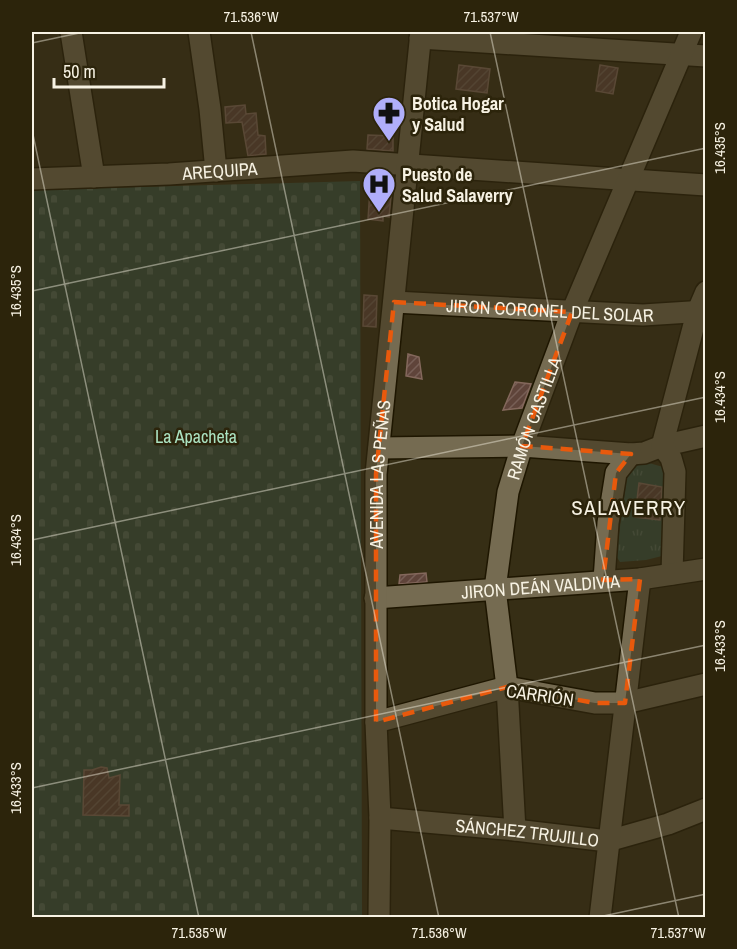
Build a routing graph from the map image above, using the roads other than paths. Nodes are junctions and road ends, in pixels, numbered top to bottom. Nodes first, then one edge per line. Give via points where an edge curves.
1 (71, 32) edge
2 (199, 32) edge
3 (691, 32) edge
4 (421, 35) edge
5 (681, 54) junction
6 (705, 56) edge
7 (406, 165) junction
8 (216, 171) junction
9 (94, 177) junction
10 (32, 179) edge
11 (629, 179) junction
12 (705, 185) edge
13 (705, 292) edge
14 (394, 302) junction
15 (572, 312) junction
16 (701, 312) edge
17 (705, 436) edge
18 (522, 446) junction
19 (662, 446) junction
20 (379, 448) junction
21 (631, 454) junction
22 (705, 569) edge
23 (672, 574) junction
24 (640, 579) junction
25 (604, 580) junction
26 (495, 589) junction
27 (375, 598) junction
28 (705, 684) edge
29 (507, 687) junction
30 (625, 703) junction
31 (376, 722) junction
32 (705, 809) edge
33 (380, 818) junction
34 (515, 830) junction
35 (608, 841) junction
36 (379, 918) edge
37 (600, 918) edge

1 - 9 street
2 - 8 street
3 - 5 street, RAMÓN CASTILLA
4 - 5 street
4 - 7 street, AVENIDA LAS PEÑAS
5 - 6 street
5 - 11 street, RAMÓN CASTILLA
7 - 8 street, AREQUIPA via 352,161
7 - 11 street, AREQUIPA
7 - 14 street, AVENIDA LAS PEÑAS
8 - 9 street, AREQUIPA
9 - 10 street, AREQUIPA
11 - 12 street, AREQUIPA
11 - 15 street, RAMÓN CASTILLA
13 - 16 street
14 - 15 street, JIRON CORONEL DEL SOLAR
14 - 20 street, AVENIDA LAS PEÑAS
15 - 16 street, JIRON CORONEL DEL SOLAR
15 - 18 street, RAMÓN CASTILLA
16 - 19 street
17 - 19 street
18 - 20 street
18 - 21 street
18 - 26 street, RAMÓN CASTILLA via 508,492
19 - 21 street
19 - 23 street via 675,472
20 - 27 street, AVENIDA LAS PEÑAS via 374,515
21 - 25 street via 616,473
22 - 23 street, JIRON DEÁN VALDIVIA
23 - 24 street, JIRON DEÁN VALDIVIA
24 - 25 street, JIRON DEÁN VALDIVIA
24 - 30 street
25 - 26 street, JIRON DEÁN VALDIVIA
26 - 27 street, JIRON DEÁN VALDIVIA
26 - 29 street, RAMÓN CASTILLA
27 - 31 street, AVENIDA LAS PEÑAS
28 - 30 street, CARRIÓN
29 - 30 street, CARRIÓN via 595,703
29 - 31 street, CARRIÓN
29 - 34 street, RAMÓN CASTILLA
30 - 35 street
31 - 33 street, AVENIDA LAS PEÑAS
32 - 35 street, SÁNCHEZ TRUJILLO
33 - 34 street, SÁNCHEZ TRUJILLO
33 - 36 street, AVENIDA LAS PEÑAS
34 - 35 street, SÁNCHEZ TRUJILLO
35 - 37 street

